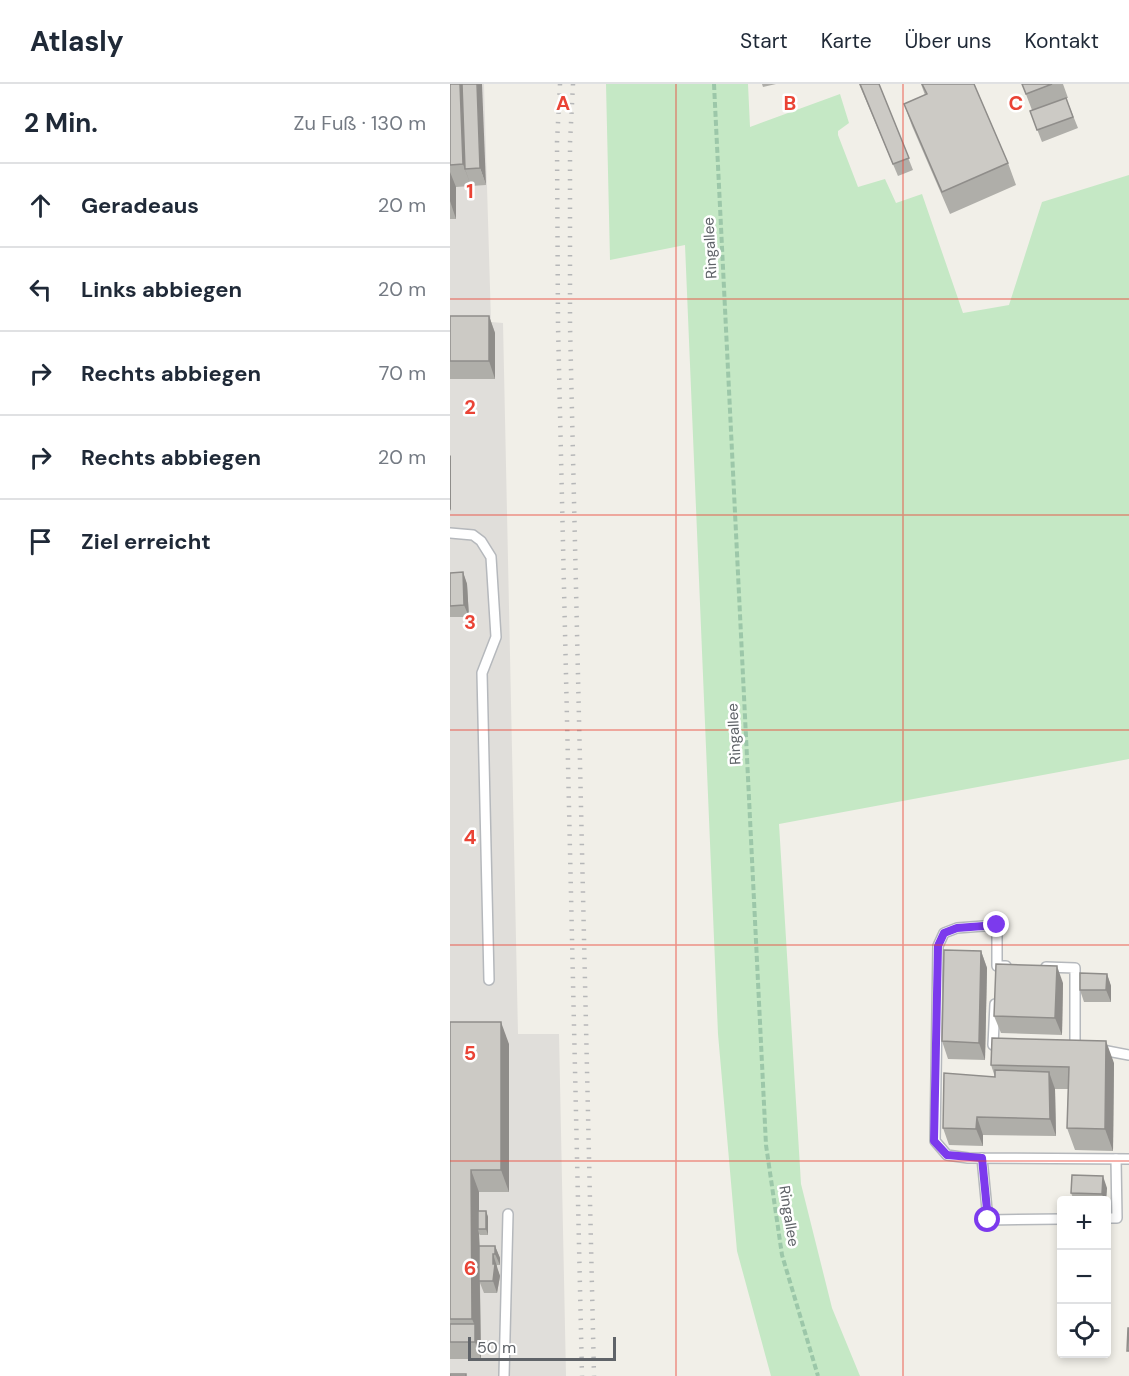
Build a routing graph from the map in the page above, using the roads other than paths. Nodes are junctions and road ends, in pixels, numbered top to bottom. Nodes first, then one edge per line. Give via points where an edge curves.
1 (450, 533) edge
2 (997, 966) junction
3 (1019, 966) edge
4 (1030, 967) edge
5 (997, 977) edge
6 (489, 980) dead end
7 (996, 989) edge
8 (1005, 1045) edge
9 (1063, 1045) edge
10 (1075, 1045) junction
11 (1129, 1055) edge
12 (982, 1158) junction
13 (1116, 1159) junction
14 (1129, 1159) edge
15 (508, 1214) dead end
16 (1111, 1218) edge
17 (1117, 1218) junction
18 (1057, 1219) edge
19 (1129, 1219) edge
20 (504, 1376) edge

1 - 6 lane via 473,535 491,557 496,637 482,673
2 - 3 lane
2 - 5 lane
2 - 12 lane via 997,925 957,928 944,933 938,946 934,1141 947,1155
4 - 10 lane via 1075,968
7 - 8 lane via 993,1045
9 - 10 lane
10 - 11 lane
12 - 13 lane
12 - 18 lane via 988,1220
13 - 14 lane
13 - 17 lane
15 - 20 lane
16 - 17 lane
17 - 19 lane

